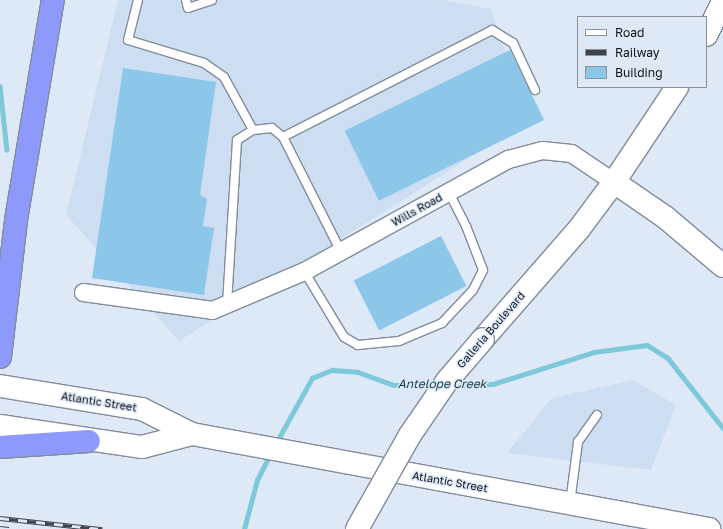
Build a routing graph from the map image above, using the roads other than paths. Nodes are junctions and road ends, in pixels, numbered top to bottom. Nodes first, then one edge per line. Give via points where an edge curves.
1 (53, 0) edge
2 (138, 0) edge
3 (186, 0) edge
4 (212, 0) edge
5 (723, 1) edge
6 (707, 33) edge
7 (676, 88) edge
8 (535, 90) dead end
9 (252, 130) junction
10 (283, 137) junction
11 (614, 182) junction
12 (449, 193) junction
13 (341, 252) junction
14 (723, 266) edge
15 (304, 271) junction
16 (83, 292) dead end
17 (227, 304) junction
18 (0, 357) edge
19 (0, 386) edge
20 (597, 415) dead end
21 (0, 426) edge
22 (192, 434) junction
23 (89, 441) junction
24 (0, 447) edge
25 (569, 504) junction
26 (357, 529) edge
27 (709, 529) edge

1 - 18 highway via 16,220
2 - 9 lane via 128,40 204,63 224,77
3 - 4 lane via 188,8
5 - 6 main road
7 - 11 main road, Galleria Boulevard
8 - 10 lane via 513,43 492,30
9 - 10 lane via 272,128
9 - 17 lane via 237,140
10 - 13 lane
11 - 12 street, Wills Road via 571,153 542,150 508,158
11 - 14 main road, Wills Road via 665,217
11 - 26 main road, Galleria Boulevard, bridge via 447,381 410,435
12 - 13 street, Wills Road
12 - 15 lane via 466,226 483,270 473,290 442,323 400,341 358,344 344,337
13 - 15 street, Wills Road
15 - 17 street, Wills Road
16 - 17 street, Wills Road via 212,310
19 - 22 main road, Atlantic Street via 142,409
20 - 25 lane via 578,442
21 - 23 main road, Atlantic Street
22 - 23 main road, Atlantic Street via 142,447
22 - 25 main road, Atlantic Street
23 - 24 highway
25 - 27 main road, Atlantic Street

